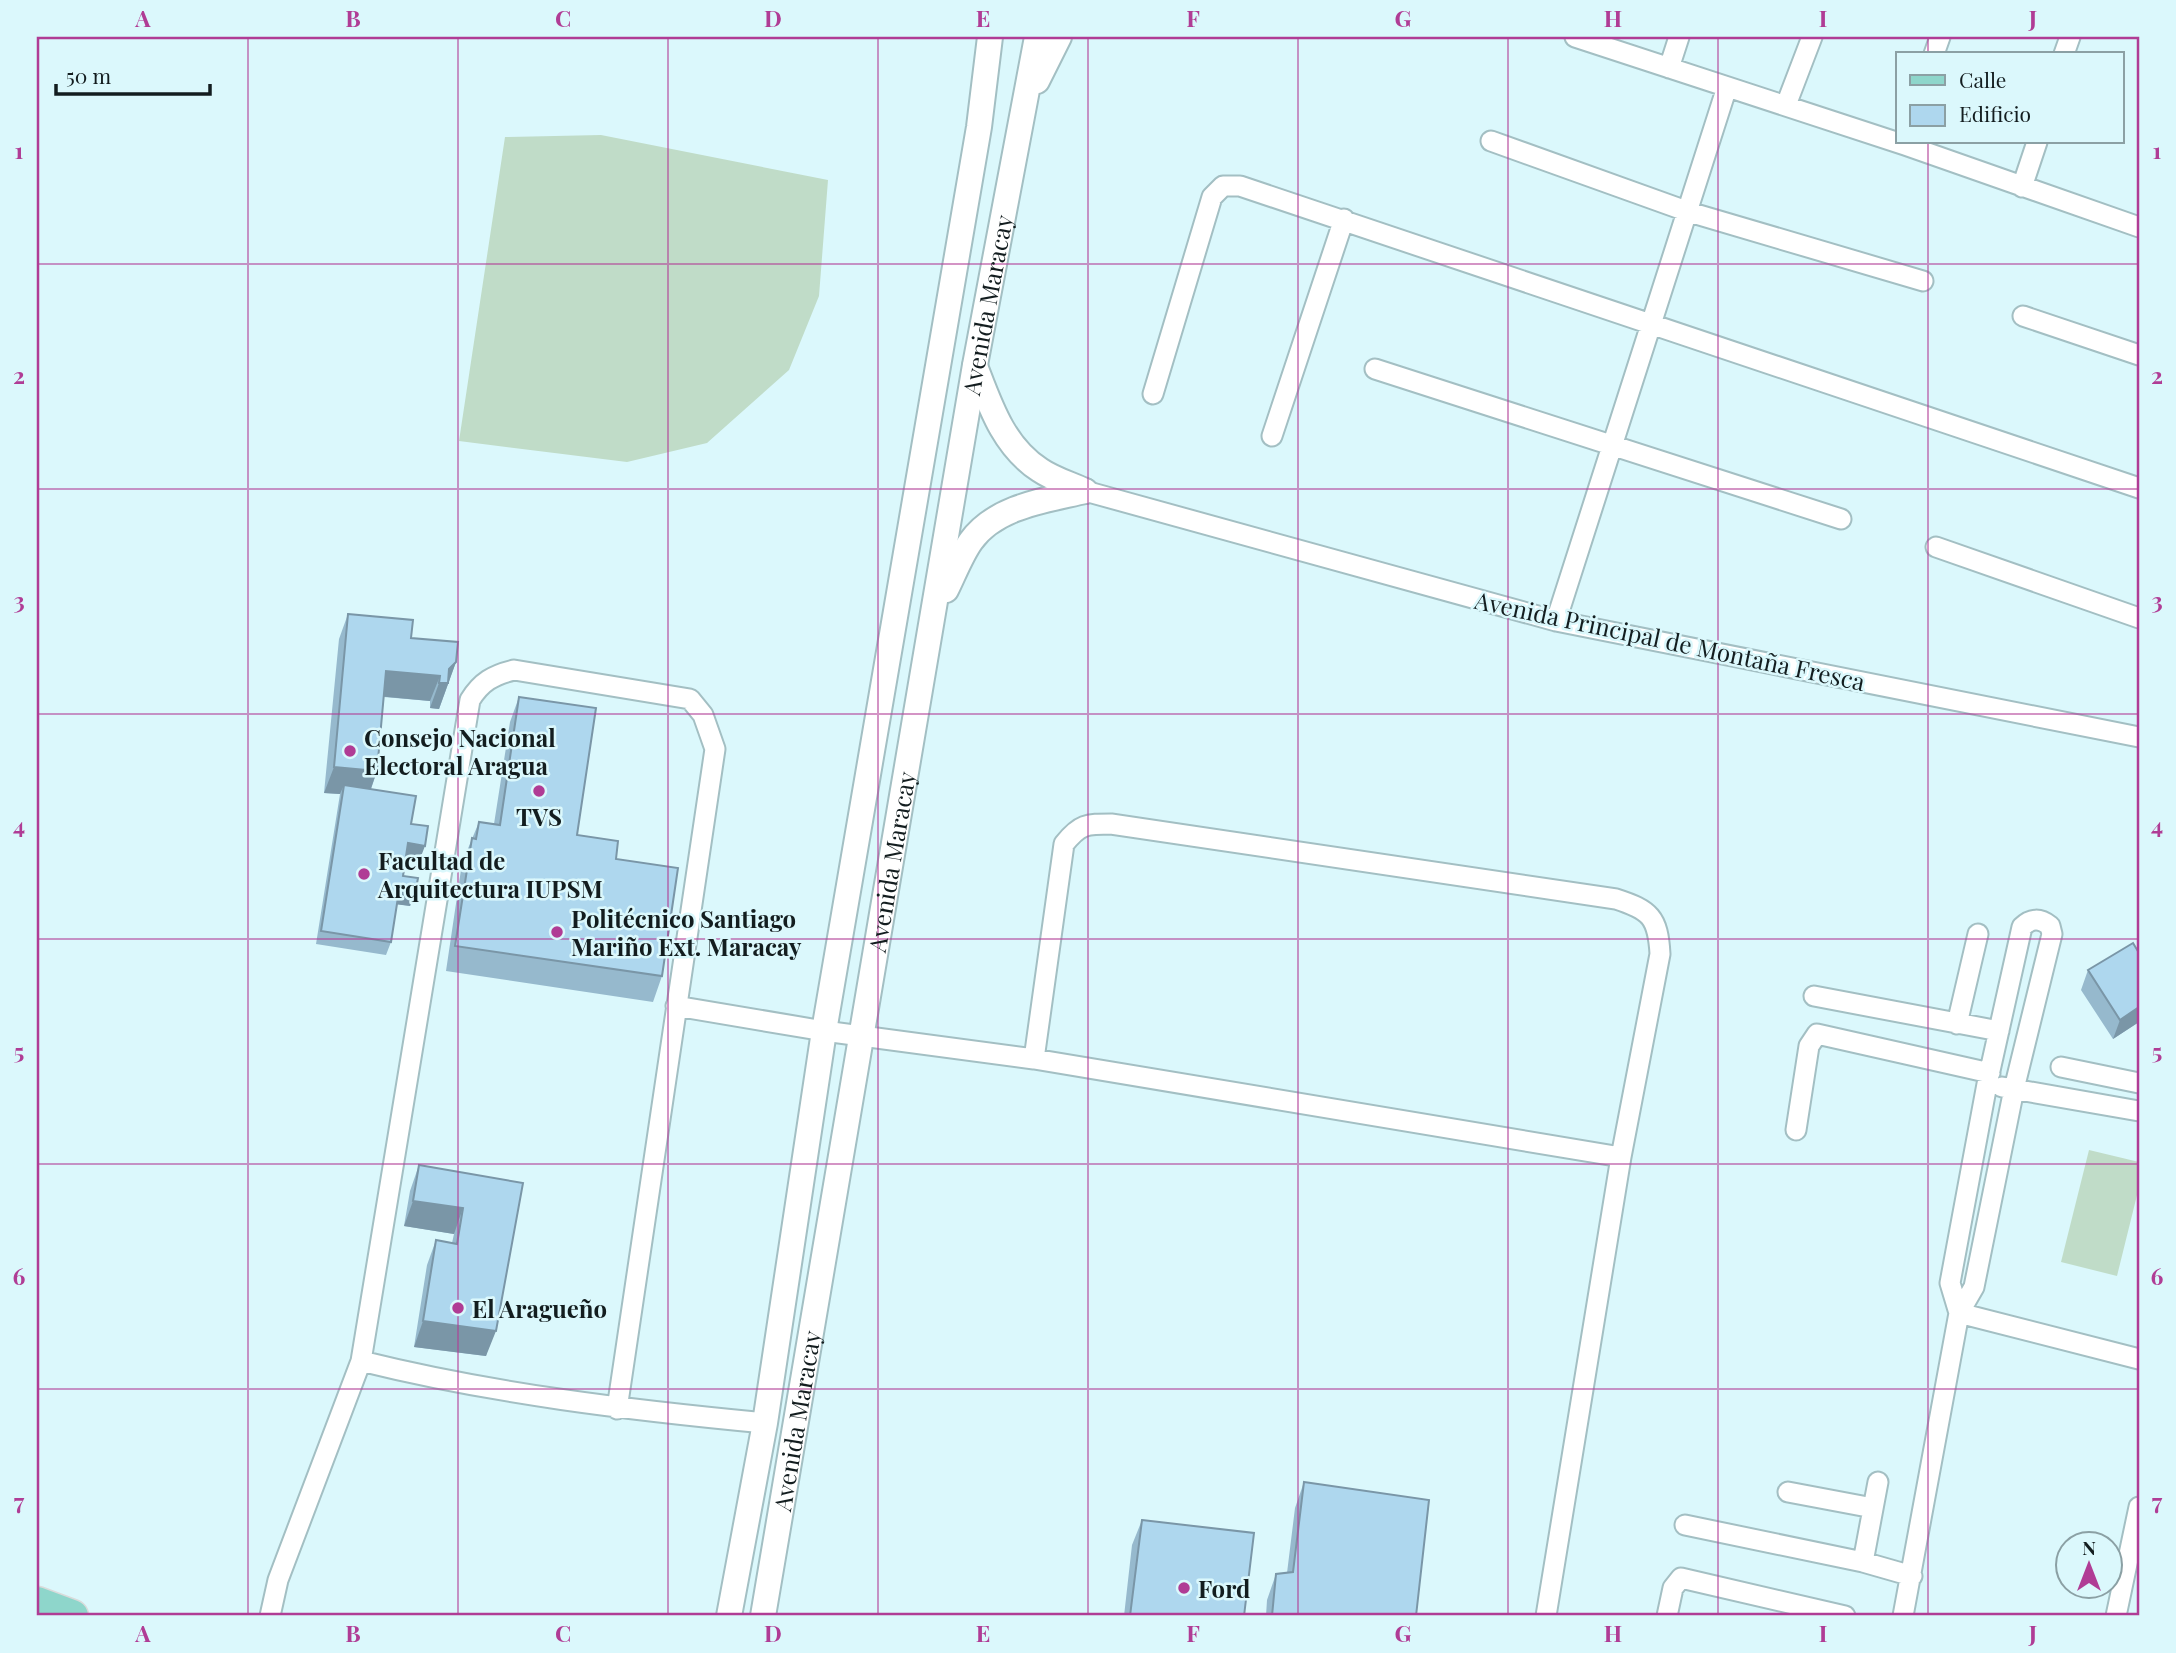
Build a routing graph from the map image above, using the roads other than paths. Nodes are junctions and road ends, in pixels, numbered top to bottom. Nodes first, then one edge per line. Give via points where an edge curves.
1 (990, 37) edge
2 (1004, 37) edge
3 (1037, 37) edge
4 (1059, 37) edge
5 (1575, 37) edge
6 (1679, 37) edge
7 (1812, 37) edge
8 (1670, 68) junction
9 (1727, 87) junction
10 (1787, 105) junction
11 (1022, 110) junction
12 (979, 127) junction
13 (1896, 140) edge
14 (1491, 141) dead end
15 (1909, 144) edge
16 (2036, 144) edge
17 (2022, 187) junction
18 (1689, 212) junction
19 (1344, 219) junction
20 (2138, 224) edge
21 (1923, 281) dead end
22 (2023, 316) dead end
23 (1653, 325) junction
24 (2139, 355) edge
25 (975, 365) junction
26 (1376, 369) dead end
27 (1153, 394) dead end
28 (1272, 436) dead end
29 (1611, 445) junction
30 (2139, 488) edge
31 (1084, 491) junction
32 (1841, 519) dead end
33 (1936, 547) dead end
34 (936, 609) junction
35 (2139, 618) edge
36 (1556, 621) junction
37 (2138, 733) edge
38 (1978, 934) dead end
39 (1814, 996) dead end
40 (676, 1006) junction
41 (1957, 1024) junction
42 (824, 1031) junction
43 (1999, 1031) junction
44 (861, 1035) junction
45 (1034, 1059) junction
46 (2061, 1067) dead end
47 (1988, 1079) junction
48 (2139, 1083) edge
49 (2014, 1089) junction
50 (2139, 1111) edge
51 (1796, 1130) dead end
52 (1621, 1157) junction
53 (1959, 1313) junction
54 (2139, 1359) edge
55 (361, 1360) junction
56 (617, 1409) junction
57 (765, 1423) junction
58 (1878, 1482) dead end
59 (1787, 1492) dead end
60 (2139, 1507) edge
61 (1873, 1508) junction
62 (1685, 1525) dead end
63 (1863, 1562) junction
64 (1912, 1576) junction
65 (37, 1603) edge
66 (72, 1616) edge
67 (269, 1616) edge
68 (729, 1616) edge
69 (763, 1616) edge
70 (1546, 1616) edge
71 (1667, 1616) edge
72 (1845, 1616) edge
73 (1903, 1616) edge
74 (2116, 1616) edge

1 - 12 street
2 - 12 street
3 - 11 street, Avenida Maracay
4 - 11 street
5 - 8 street
6 - 8 street
7 - 10 street
8 - 9 street
9 - 10 street
9 - 18 street
10 - 13 street
11 - 25 street, Avenida Maracay
12 - 42 street, Avenida Maracay
14 - 18 street
15 - 17 street
16 - 17 street
17 - 20 street
18 - 21 street
18 - 23 street
19 - 23 street
19 - 27 street via 1240,186 1223,186 1212,197
19 - 28 street
22 - 24 street
23 - 29 street
23 - 30 street
25 - 31 street via 994,416 1013,446 1041,470
25 - 34 street, Avenida Maracay
26 - 29 street
29 - 32 street
29 - 36 street
31 - 34 street via 1021,507 995,520 972,539
31 - 36 street, Avenida Principal de Montaña Fresca
33 - 35 street
34 - 44 street, Avenida Maracay
36 - 37 street, Avenida Principal de Montaña Fresca
38 - 41 street
39 - 41 street
40 - 42 street
40 - 55 street via 715,749 704,715 690,699 514,670 497,674 480,684 470,700
40 - 56 street
41 - 43 street
42 - 44 street
42 - 57 street, Avenida Maracay
43 - 47 street
43 - 49 street via 2022,926 2028,920 2045,922 2052,934
44 - 45 street
44 - 69 street, Avenida Maracay
45 - 52 street
45 - 52 street via 1064,844 1076,828 1111,824 1616,899 1652,916 1660,954
46 - 48 street
47 - 49 street
47 - 51 street via 1817,1034 1809,1046
47 - 53 street via 1950,1283
49 - 50 street
49 - 53 street via 1974,1287
52 - 70 street
53 - 54 street
53 - 64 street
55 - 56 street via 418,1375
55 - 67 street via 278,1580
56 - 57 street
57 - 68 street, Avenida Maracay
58 - 61 street
59 - 61 street
60 - 74 street
61 - 63 street
62 - 63 street
63 - 64 street
64 - 73 street
65 - 66 main road
71 - 72 street via 1673,1588 1681,1578

